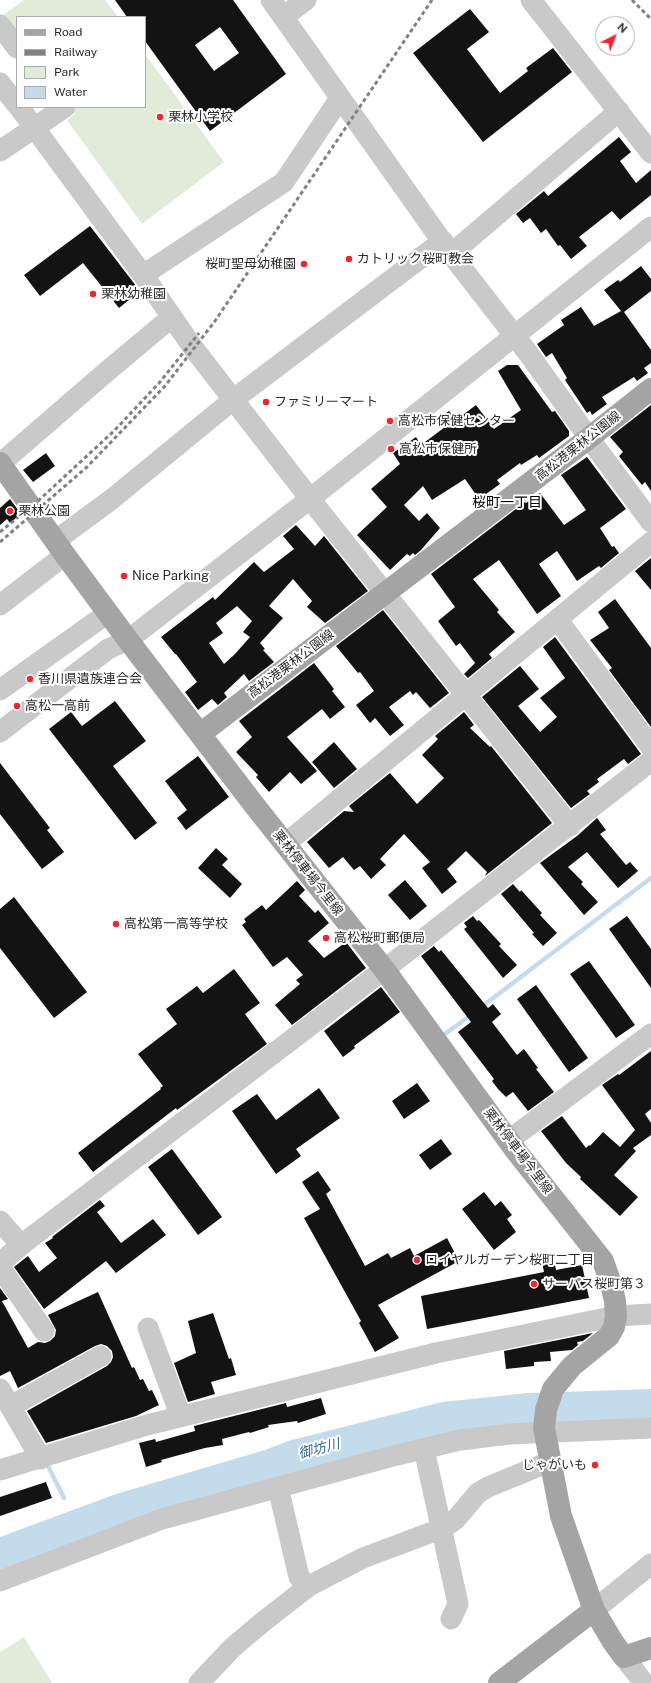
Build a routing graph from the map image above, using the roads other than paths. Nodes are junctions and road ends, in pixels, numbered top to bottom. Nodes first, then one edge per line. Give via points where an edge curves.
1 (271, 0) edge
2 (306, 0) edge
3 (531, 0) edge
4 (283, 17) junction
5 (0, 25) edge
6 (16, 47) edge
7 (0, 83) edge
8 (342, 101) junction
9 (16, 103) edge
10 (19, 108) edge
11 (63, 108) edge
12 (618, 111) junction
13 (34, 128) junction
14 (0, 151) edge
15 (651, 153) edge
16 (651, 227) edge
17 (447, 247) junction
18 (143, 275) junction
19 (172, 317) junction
20 (516, 336) junction
21 (651, 389) edge
22 (234, 400) junction
23 (588, 438) junction
24 (0, 464) edge
25 (311, 498) junction
26 (651, 522) edge
27 (651, 542) edge
28 (60, 548) junction
29 (385, 592) junction
30 (0, 605) edge
31 (108, 613) junction
32 (558, 620) junction
33 (128, 640) junction
34 (0, 690) edge
35 (466, 696) junction
36 (0, 732) edge
37 (200, 734) junction
38 (651, 747) edge
39 (651, 761) edge
40 (570, 826) junction
41 (285, 844) junction
42 (384, 969) junction
43 (651, 1034) edge
44 (508, 1141) junction
45 (0, 1221) edge
46 (21, 1245) junction
47 (0, 1263) edge
48 (0, 1267) edge
49 (651, 1314) edge
50 (616, 1316) junction
51 (148, 1328) dead end
52 (44, 1331) dead end
53 (101, 1356) dead end
54 (5, 1398) edge
55 (181, 1417) junction
56 (651, 1428) edge
57 (544, 1430) junction
58 (424, 1449) junction
59 (41, 1459) junction
60 (550, 1462) junction
61 (0, 1470) edge
62 (278, 1487) junction
63 (442, 1528) junction
64 (651, 1564) edge
65 (0, 1581) edge
66 (309, 1586) junction
67 (594, 1610) junction
68 (451, 1619) dead end
69 (651, 1648) edge
70 (624, 1657) junction
71 (199, 1683) edge
72 (500, 1683) edge
73 (644, 1683) edge

1 - 4 street
2 - 4 street
3 - 12 street
4 - 8 street
5 - 6 street
7 - 9 street
8 - 17 street
8 - 18 street via 284,182
10 - 13 street
11 - 13 street
12 - 15 street
12 - 17 street
13 - 14 street
13 - 18 street
16 - 20 street
17 - 20 street
17 - 22 street
18 - 19 street
19 - 22 street
19 - 24 street
20 - 23 street
20 - 25 street
21 - 23 main road, 高松港栗林公園線
22 - 25 street
22 - 28 street via 112,499
23 - 26 street
23 - 29 main road, 高松港栗林公園線
24 - 28 main road
25 - 29 street
25 - 33 street
27 - 32 street
28 - 30 street
28 - 31 main road
29 - 35 street
29 - 37 main road, 高松港栗林公園線
31 - 33 main road
31 - 34 street
32 - 35 street
32 - 38 street
33 - 36 street via 108,649
33 - 37 main road
35 - 40 street
35 - 41 street
37 - 41 main road, 栗林停車場今里線
39 - 40 street
40 - 42 street
41 - 42 main road, 栗林停車場今里線
42 - 44 main road, 栗林停車場今里線
42 - 46 street
43 - 44 street
44 - 50 main road, 栗林停車場今里線 via 603,1261 612,1284
45 - 46 street
46 - 47 street
48 - 52 street
49 - 50 street
50 - 55 street via 436,1353
50 - 57 main road, 栗林停車場今里線 via 614,1328 609,1336 572,1366 553,1389 546,1410
51 - 55 street
53 - 54 street
54 - 59 street
55 - 59 street via 147,1425
56 - 57 street
57 - 58 street via 460,1440
57 - 60 main road, 栗林停車場今里線
58 - 62 street
58 - 63 street
59 - 61 street
60 - 63 street via 478,1493 456,1519
60 - 67 main road, 栗林停車場今里線 via 561,1516
62 - 65 street via 162,1519
62 - 66 street via 299,1577
63 - 66 street via 363,1558
63 - 68 street via 458,1604
64 - 67 street
66 - 71 street via 233,1647
67 - 70 main road, 栗林停車場今里線
67 - 72 main road
69 - 70 main road
70 - 73 street

